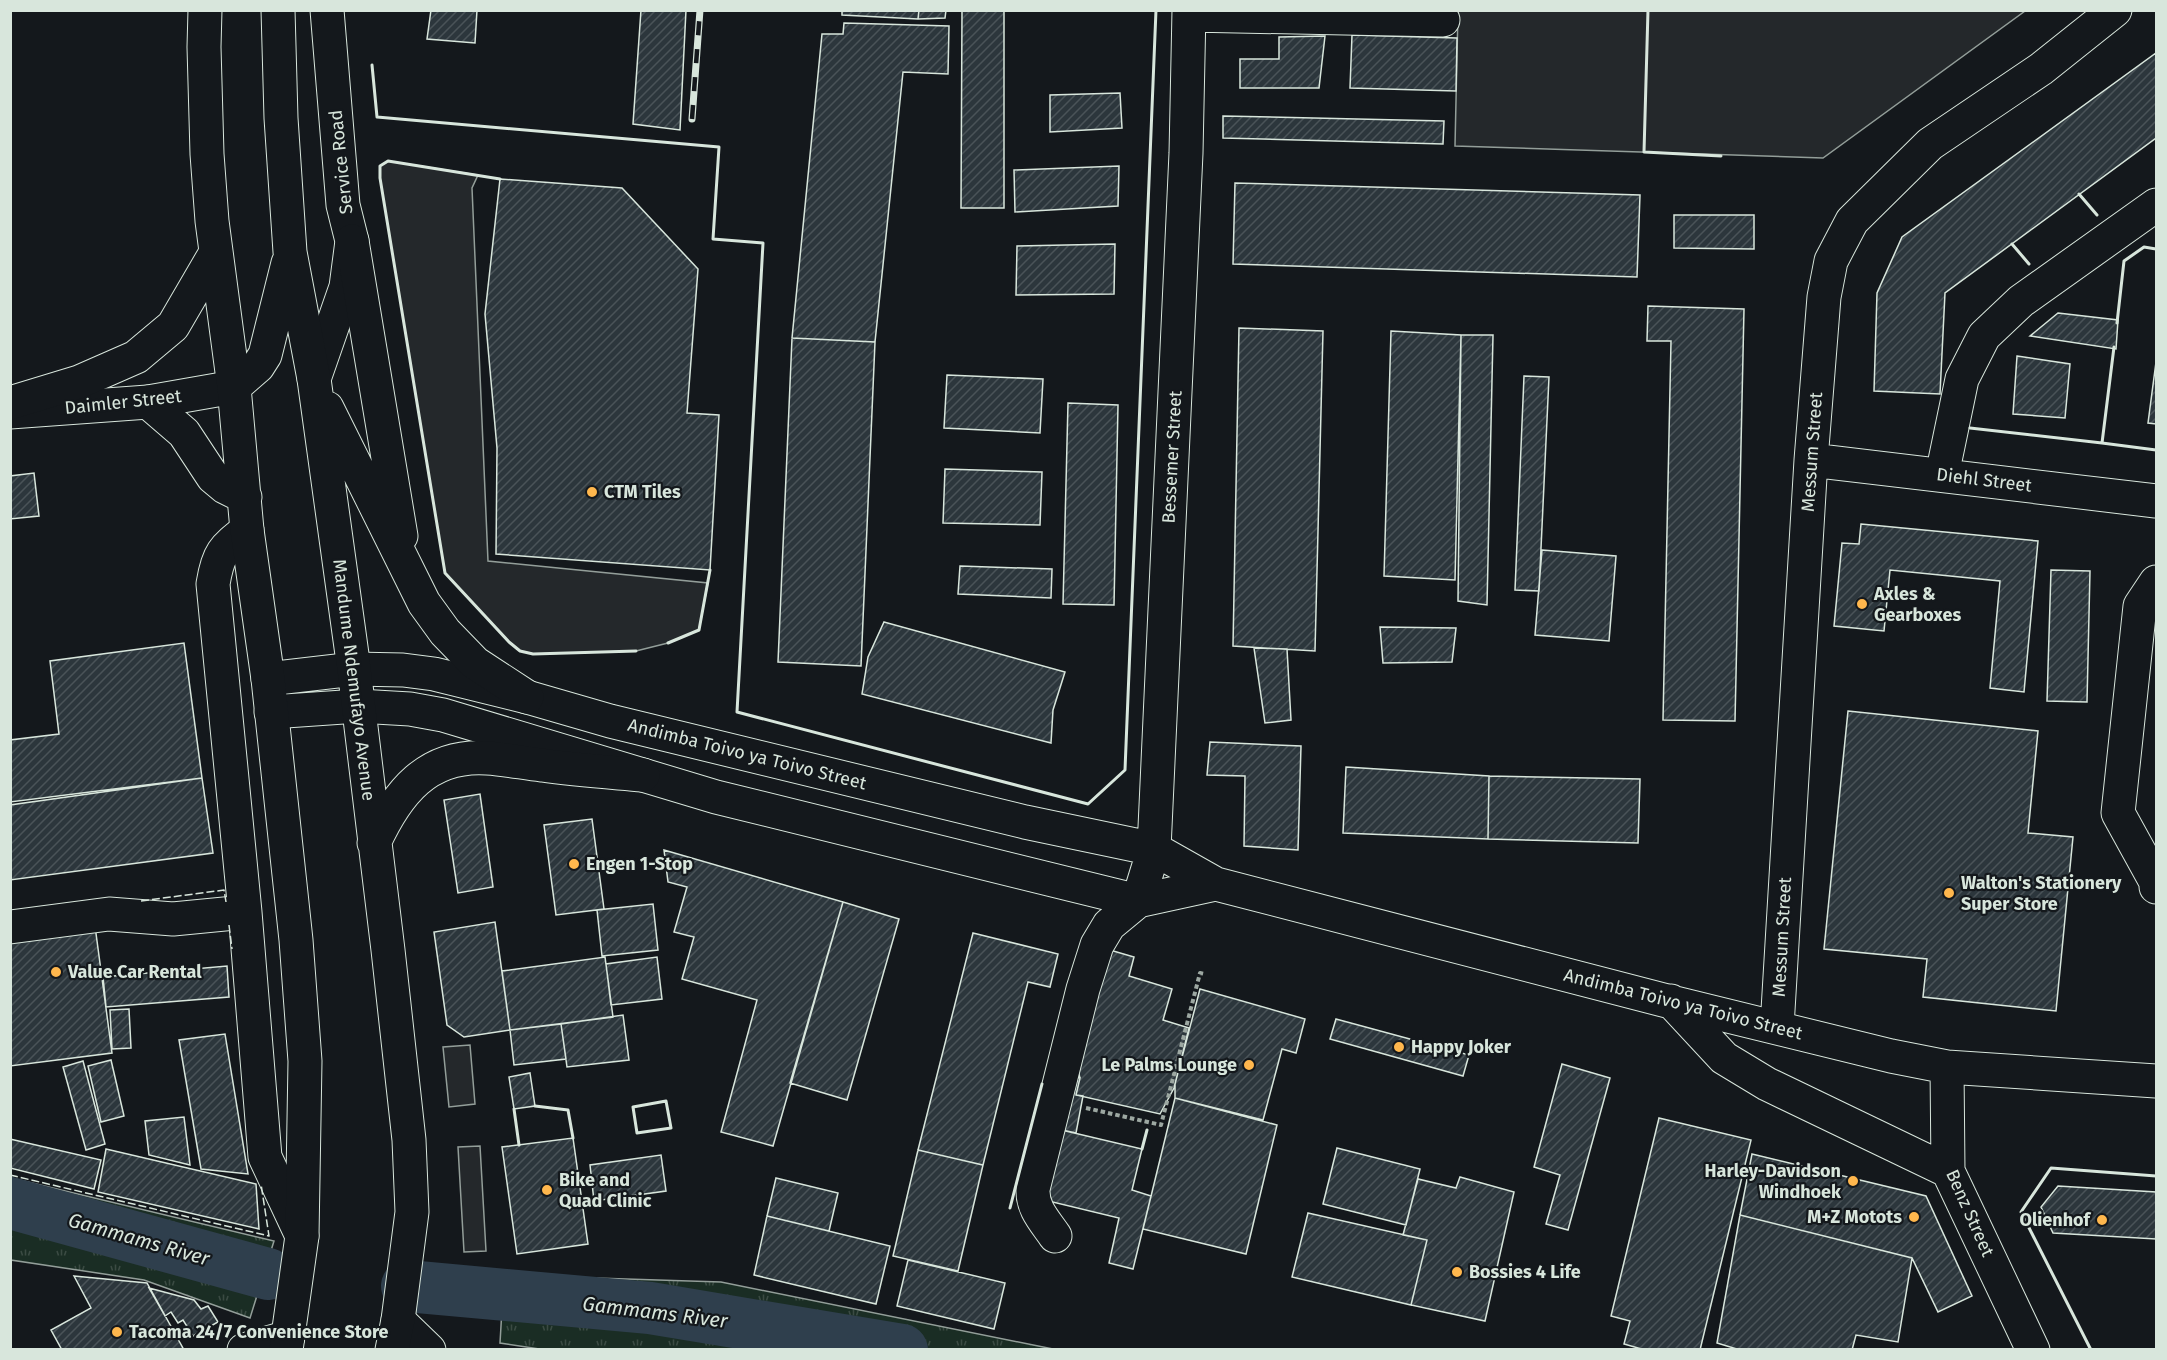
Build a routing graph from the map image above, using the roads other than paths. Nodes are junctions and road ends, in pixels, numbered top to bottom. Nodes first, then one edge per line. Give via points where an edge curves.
1 (195, 10) edge
2 (205, 10) edge
3 (278, 10) edge
4 (327, 10) edge
5 (2115, 10) edge
6 (1189, 13) edge
7 (1443, 20) dead end
8 (204, 47) junction
9 (2157, 205) edge
10 (352, 241) junction
11 (290, 252) junction
12 (215, 254) junction
13 (314, 379) junction
14 (234, 387) junction
15 (148, 402) junction
16 (10, 403) edge
17 (10, 412) edge
18 (1811, 460) junction
19 (1942, 475) junction
20 (245, 497) junction
21 (2157, 501) edge
22 (247, 530) junction
23 (406, 570) junction
24 (2157, 582) edge
25 (354, 669) junction
26 (268, 679) junction
27 (526, 697) junction
28 (358, 706) junction
29 (271, 712) junction
30 (643, 775) junction
31 (374, 843) junction
32 (1154, 849) junction
33 (2156, 882) edge
34 (1216, 885) junction
35 (2157, 888) edge
36 (1137, 901) junction
37 (245, 912) junction
38 (10, 927) edge
39 (1671, 1001) junction
40 (1777, 1027) junction
41 (1947, 1067) junction
42 (2157, 1081) edge
43 (1948, 1171) junction
44 (302, 1236) junction
45 (1055, 1236) dead end
46 (395, 1335) edge
47 (287, 1343) edge
48 (244, 1350) edge
49 (415, 1350) edge
50 (429, 1350) edge
51 (2033, 1350) edge

1 - 8 street
2 - 8 street
3 - 11 street, Mandume Ndemufayo Avenue
4 - 10 street, Service Road via 343,205
5 - 18 street, Messum Street via 2041,69 1930,144 1852,221 1831,261 1824,297
6 - 7 street
6 - 32 street, Bessemer Street
8 - 12 street
9 - 19 street via 2020,301 1984,336 1962,379
10 - 13 street, Service Road via 346,287
10 - 23 street
11 - 13 street, Mandume Ndemufayo Avenue
11 - 14 street via 265,355
12 - 14 street
12 - 16 street via 173,326 136,357 80,382
13 - 23 street
13 - 25 street, Mandume Ndemufayo Avenue
14 - 15 street, Daimler Street
14 - 20 street
15 - 17 street, Daimler Street
15 - 20 street via 184,433 213,477
18 - 19 street, Diehl Street
18 - 40 street, Messum Street
19 - 21 street, Diehl Street
20 - 22 street
22 - 26 street
22 - 37 street via 226,546 216,562 213,584
23 - 27 street via 445,632 475,663
24 - 33 street via 2140,606 2118,813
25 - 26 street, Andimba Toivo ya Toivo Street
25 - 27 street, Andimba Toivo ya Toivo Street via 434,674
25 - 28 street, Mandume Ndemufayo Avenue
26 - 29 street
27 - 32 street, Andimba Toivo ya Toivo Street via 1025,822
28 - 29 street, Andimba Toivo ya Toivo Street
28 - 30 street, Andimba Toivo ya Toivo Street via 443,715
28 - 31 street, Mandume Ndemufayo Avenue
29 - 44 street via 305,1061
30 - 31 street via 486,757 452,760 427,771 405,791 387,814
30 - 36 street, Andimba Toivo ya Toivo Street via 716,797
31 - 46 street, Mandume Ndemufayo Avenue via 409,1140 412,1212
32 - 34 street, Andimba Toivo ya Toivo Street
32 - 36 street, Bessemer Street
33 - 35 street
34 - 36 street, Andimba Toivo ya Toivo Street
34 - 39 street, Andimba Toivo ya Toivo Street
36 - 45 street via 1108,925 1096,945 1038,1168 1033,1199
37 - 38 street via 173,918 109,914
37 - 44 street via 265,1157
39 - 40 street, Andimba Toivo ya Toivo Street
39 - 43 street via 1724,1058 1767,1084
40 - 41 street, Andimba Toivo ya Toivo Street
41 - 42 street, Andimba Toivo ya Toivo Street
41 - 43 street, Benz Street
43 - 51 street, Benz Street
44 - 47 street
46 - 49 street
46 - 50 street
47 - 48 street

